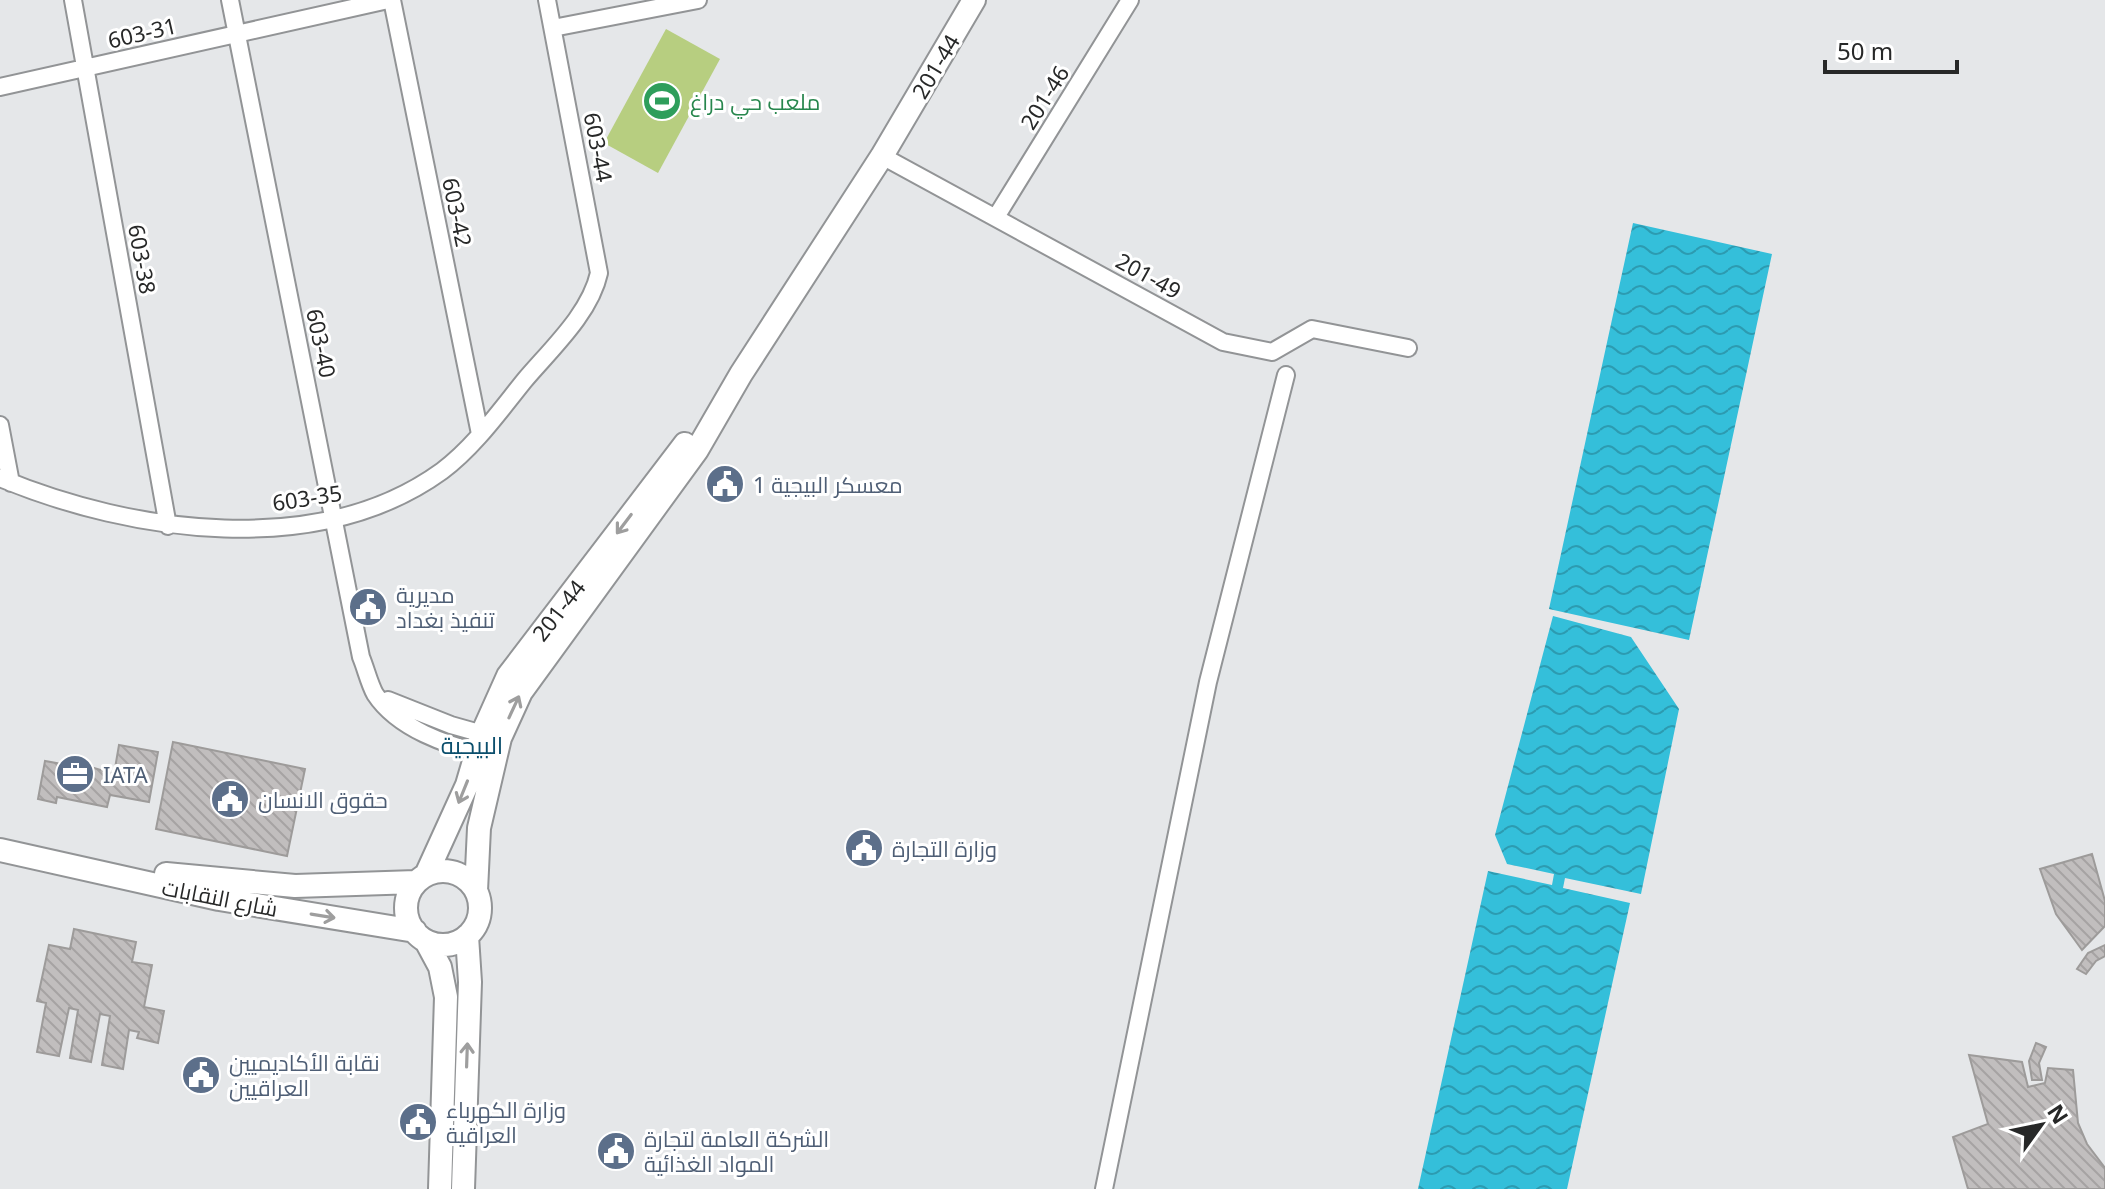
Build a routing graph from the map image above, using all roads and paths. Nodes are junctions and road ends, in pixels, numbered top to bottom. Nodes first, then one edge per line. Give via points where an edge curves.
1 (73, 0) edge
2 (230, 0) edge
3 (390, 0) edge
4 (547, 0) edge
5 (698, 0) edge
6 (974, 0) edge
7 (1130, 0) edge
8 (553, 28) junction
9 (237, 34) junction
10 (87, 67) junction
11 (0, 87) edge
12 (882, 156) junction
13 (996, 217) junction
14 (588, 301) joint
15 (1408, 348) dead end
16 (1286, 375) dead end
17 (0, 425) edge
18 (480, 434) junction
19 (6, 480) edge
20 (336, 520) junction
21 (168, 526) junction
22 (488, 746) junction
23 (0, 850) edge
24 (27, 856) junction
25 (421, 878) junction
26 (476, 891) junction
27 (421, 936) junction
28 (467, 936) junction
29 (440, 1189) edge
30 (463, 1189) edge
31 (1104, 1189) edge

1 - 10 street, 603-38
2 - 9 street, 603-40
3 - 9 street, 603-31
3 - 18 street, 603-42
4 - 8 street, 603-44
5 - 8 street
6 - 12 street, 201-44
7 - 13 street, 201-46
8 - 14 street, 603-44 via 597,255 599,273
9 - 10 street, 603-31
9 - 20 street, 603-40
10 - 11 street, 603-31
10 - 21 street, 603-38
12 - 13 street, 201-49
12 - 22 street, 201-44 via 741,374 508,676
13 - 15 street, 201-49 via 1223,342 1272,352 1312,329
14 - 18 street, 603-35
16 - 31 street via 1208,682
17 - 19 street
18 - 20 street, 603-35 via 428,480
19 - 21 street, 603-35 via 87,509
20 - 21 street, 603-35 via 252,528
20 - 22 street, 603-40 via 361,657 375,694
22 -> 25 street, 201-44
22 - 26 street, 201-44
23 - 24 street, شارع النقابات
24 - 25 street, شارع النقابات via 295,886
24 -> 27 street, شارع النقابات
25 - 26 street via 440,870 455,872
25 - 27 street via 406,902 407,918
26 - 28 street via 479,917
27 - 28 street via 448,945
27 - 29 street via 440,967 446,997
30 -> 28 street

